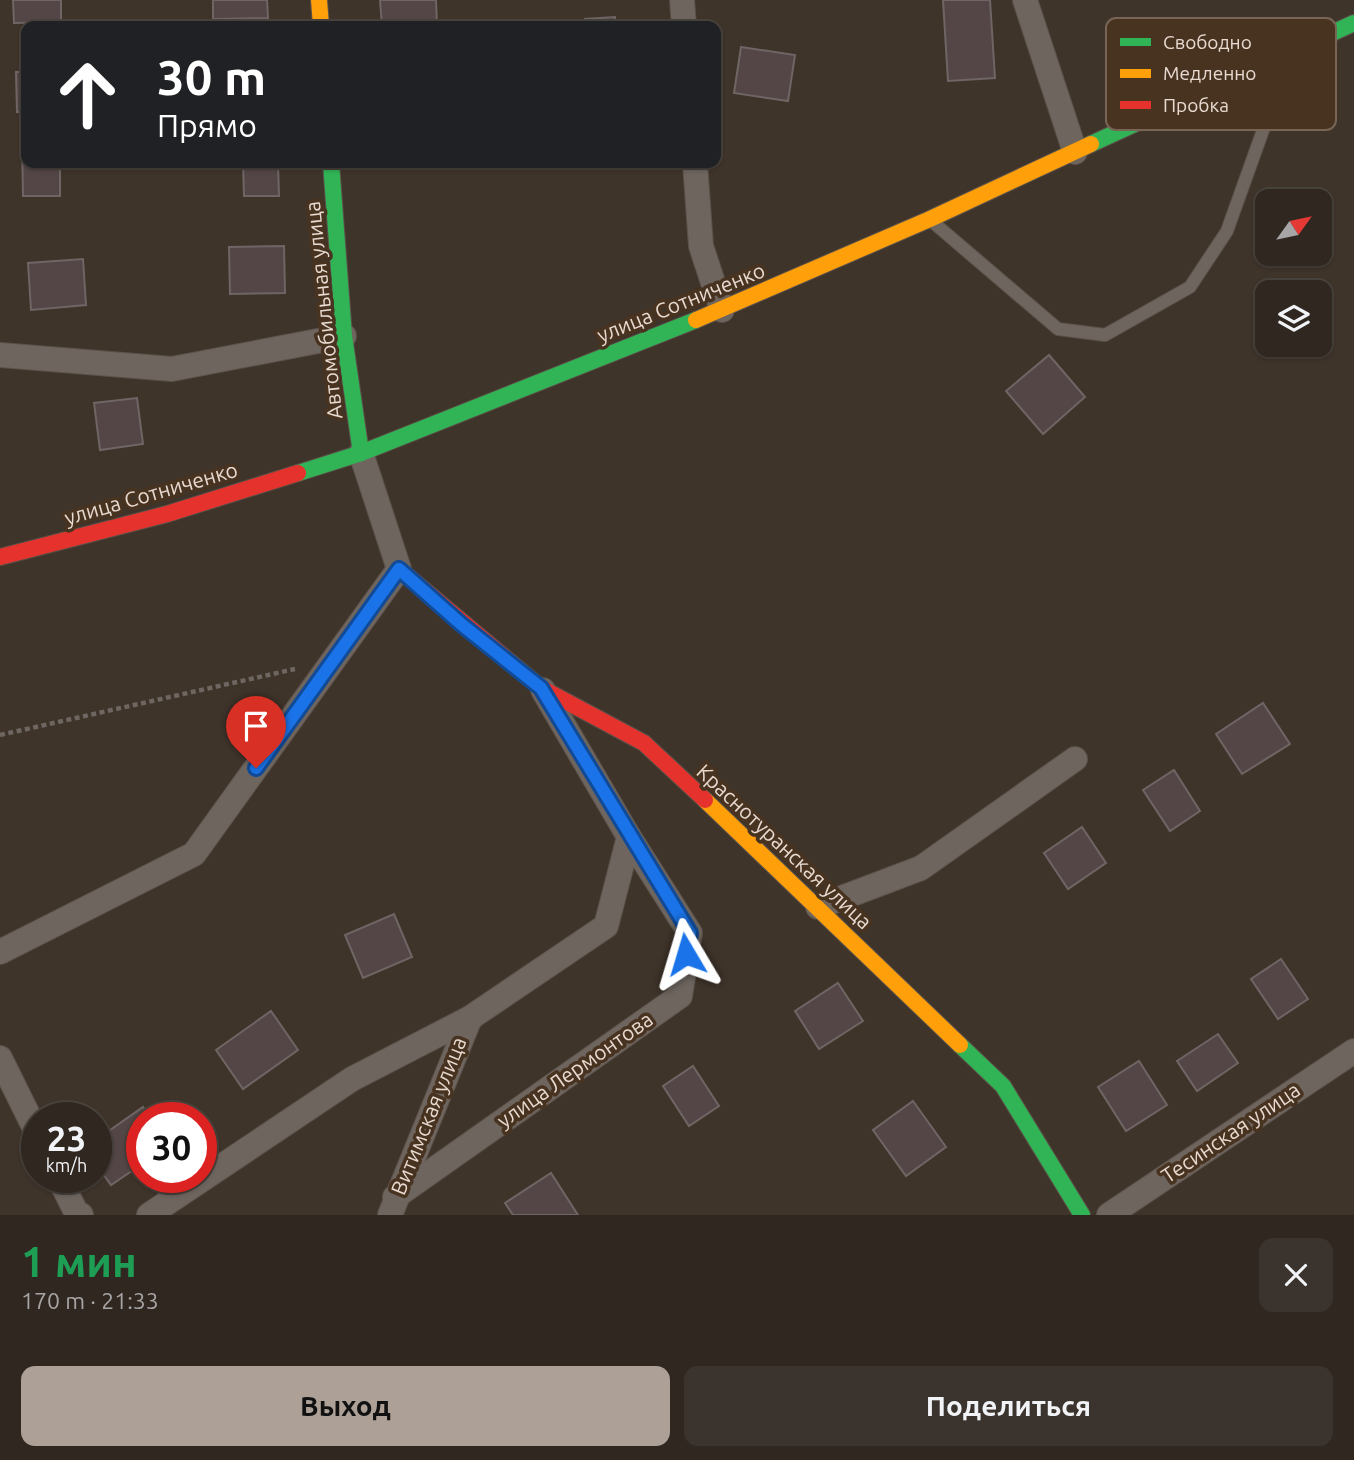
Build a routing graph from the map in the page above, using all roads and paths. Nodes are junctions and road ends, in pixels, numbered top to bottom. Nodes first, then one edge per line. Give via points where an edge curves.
1 (319, 0) edge
2 (682, 0) edge
3 (1025, 0) edge
4 (321, 21) edge
5 (684, 21) edge
6 (1354, 23) edge
7 (1336, 32) edge
8 (1123, 130) edge
9 (1263, 130) edge
10 (1075, 152) junction
11 (331, 168) edge
12 (695, 168) edge
13 (930, 219) junction
14 (722, 310) junction
15 (344, 336) junction
16 (0, 354) edge
17 (361, 453) junction
18 (0, 557) edge
19 (399, 569) junction
20 (334, 661) junction
21 (541, 688) junction
22 (0, 735) edge
23 (1074, 759) dead end
24 (629, 837) junction
25 (818, 908) junction
26 (0, 953) edge
27 (470, 1018) junction
28 (1354, 1051) edge
29 (0, 1058) edge
30 (22, 1102) edge
31 (66, 1193) edge
32 (393, 1206) edge
33 (81, 1215) edge
34 (149, 1215) edge
35 (1082, 1215) edge
36 (1109, 1215) edge

1 - 4 main road
2 - 5 street
3 - 10 street
6 - 7 main road, улица Сотниченко
8 - 10 main road, улица Сотниченко
9 - 13 lane via 1227,231 1190,288 1105,335 1058,330
10 - 13 main road, улица Сотниченко
11 - 15 main road, Автомобильная улица
12 - 14 street via 701,246
13 - 14 main road, улица Сотниченко
14 - 17 main road, улица Сотниченко
15 - 16 street via 172,369
15 - 17 main road, Автомобильная улица
17 - 18 main road, улица Сотниченко via 167,514
17 - 19 street
19 - 20 street
19 - 21 main road, Краснотуранская улица
20 - 22 path
20 - 26 street via 194,854
21 - 24 street, улица Лермонтова
21 - 25 main road, Краснотуранская улица via 644,743
23 - 25 street via 921,868
24 - 27 street via 607,926
24 - 32 street, улица Лермонтова via 690,933 680,996
25 - 35 main road, Краснотуранская улица via 1003,1086
27 - 32 street, Витимская улица
27 - 34 street via 352,1079
28 - 36 street, Тесинская улица
29 - 30 street
31 - 33 street

